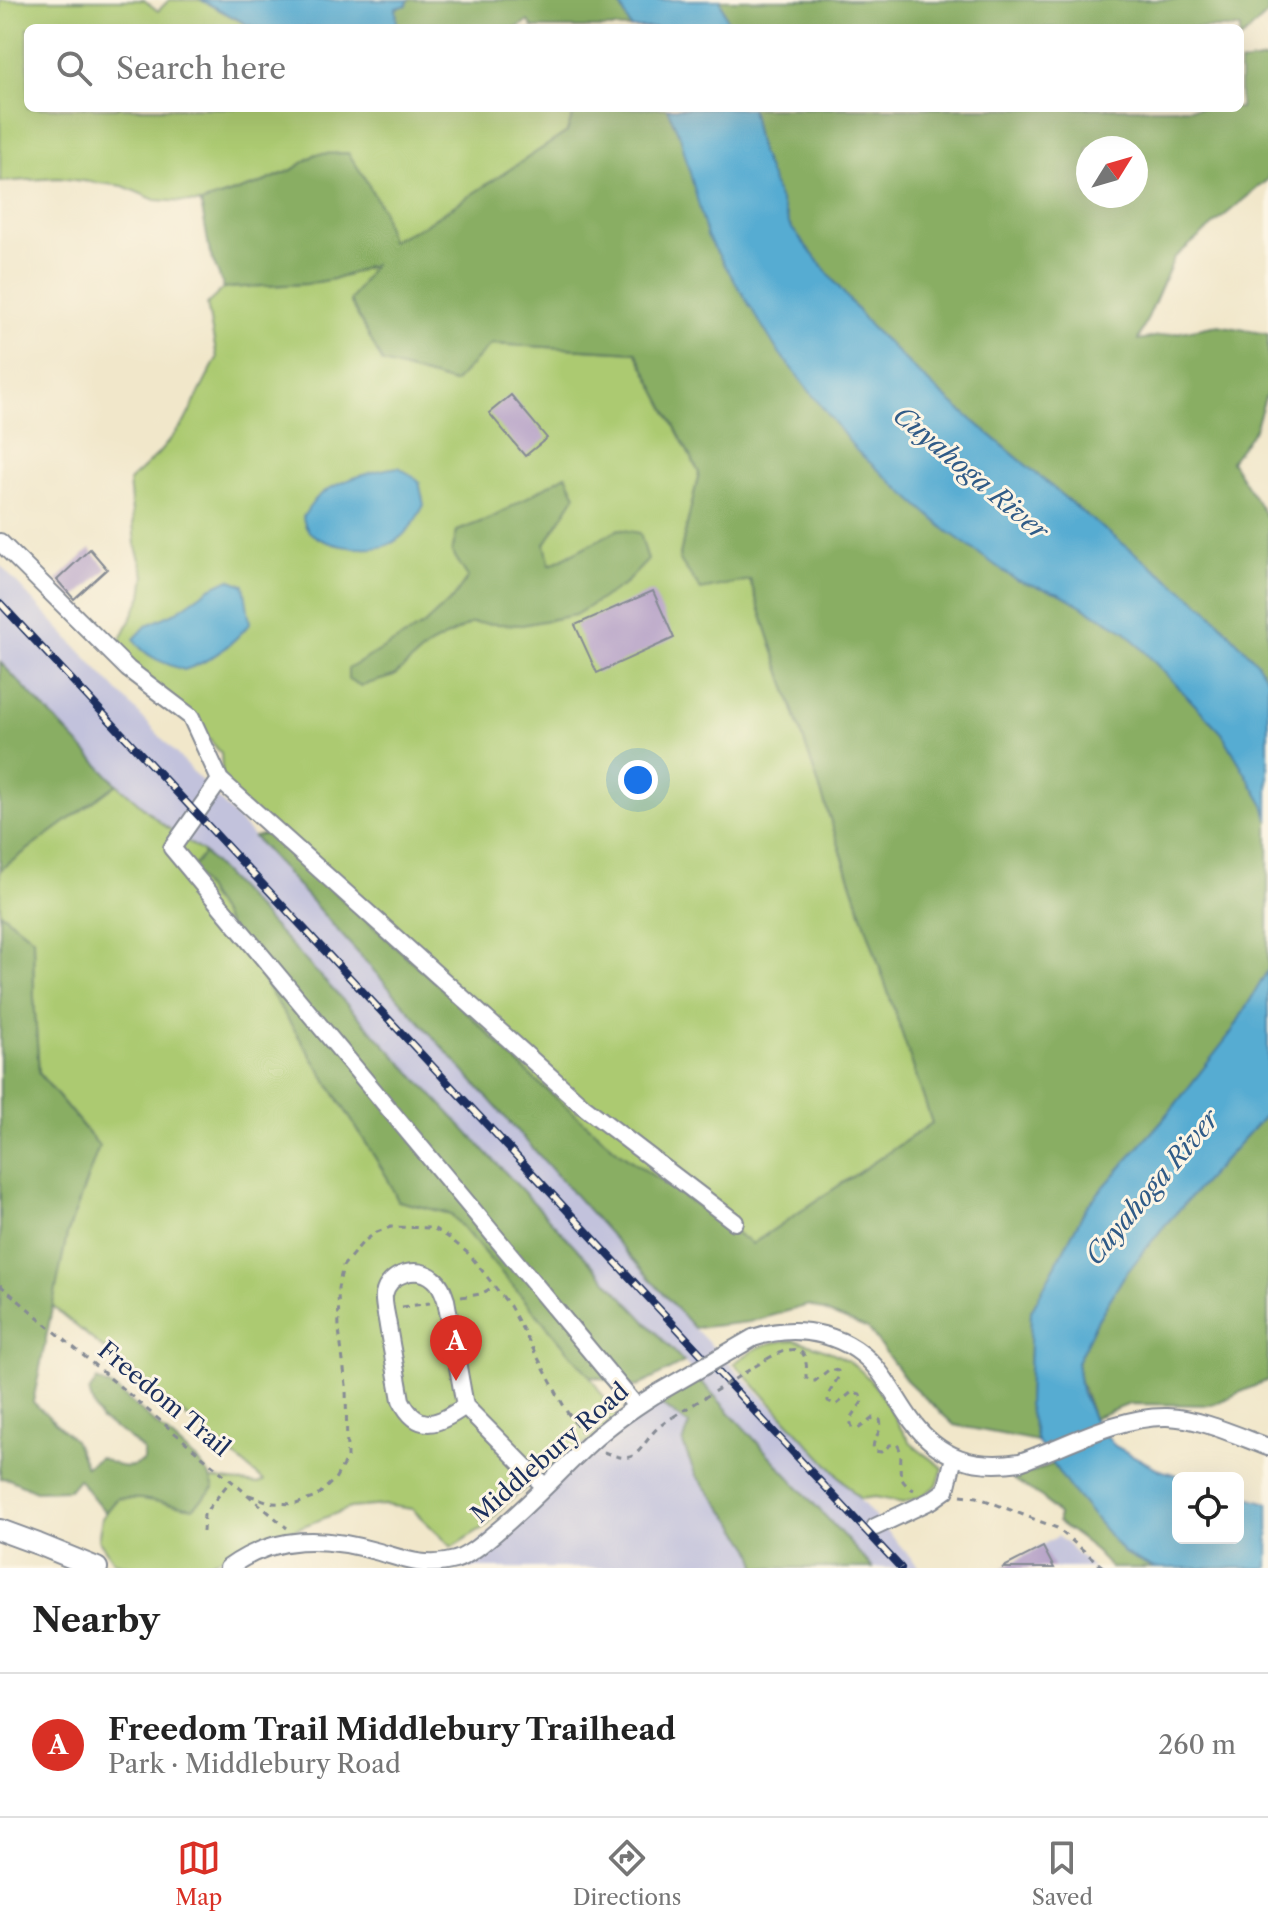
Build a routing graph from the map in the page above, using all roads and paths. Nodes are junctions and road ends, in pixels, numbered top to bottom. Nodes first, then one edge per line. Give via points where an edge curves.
1 (0, 542) edge
2 (220, 780) junction
3 (735, 1222) dead end
4 (0, 1285) edge
5 (465, 1406) junction
6 (636, 1406) junction
7 (673, 1417) dead end
8 (1268, 1447) edge
9 (954, 1457) junction
10 (231, 1480) junction
11 (545, 1487) junction
12 (941, 1493) junction
13 (875, 1527) dead end
14 (0, 1530) edge
15 (203, 1532) dead end
16 (304, 1542) junction
17 (436, 1567) edge
18 (97, 1568) edge
19 (228, 1568) edge
20 (1104, 1568) edge

1 - 2 street via 128,669 191,717
2 - 3 street via 583,1106
2 - 6 street via 172,848
4 - 10 path, Freedom Trail
5 - 5 street via 436,1423 417,1421 406,1411 384,1294 399,1276 423,1272 442,1286
5 - 11 street
6 - 9 street, Middlebury Road, bridge via 753,1338 802,1330 858,1351 926,1438
6 - 11 street, Middlebury Road
7 - 12 path, bridge via 767,1359 796,1350 805,1358 810,1381 830,1369 838,1371 828,1401 836,1405 852,1392 860,1394 852,1427 880,1420 874,1451 897,1444 899,1476 906,1486
8 - 9 street, Middlebury Road via 1168,1417 1117,1425 1020,1462 979,1464
9 - 12 street
10 - 15 path via 204,1514
10 - 16 path, Freedom Trail
11 - 17 street, Middlebury Road via 483,1544
12 - 13 street
12 - 20 path via 977,1497 1057,1528
14 - 18 main road
16 - 17 street, Middlebury Road via 346,1543
16 - 19 street, Middlebury Road via 265,1547

